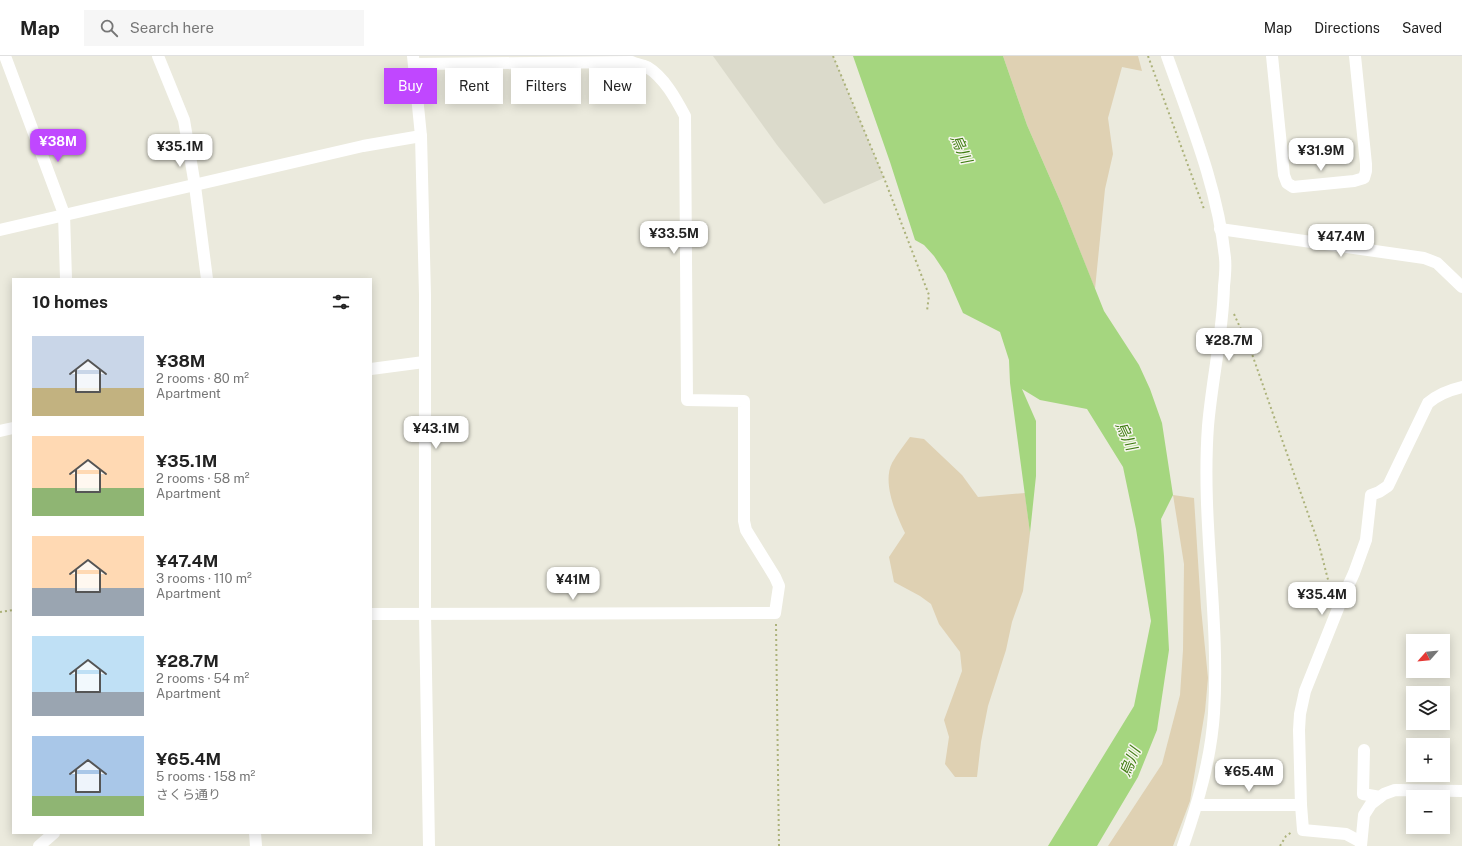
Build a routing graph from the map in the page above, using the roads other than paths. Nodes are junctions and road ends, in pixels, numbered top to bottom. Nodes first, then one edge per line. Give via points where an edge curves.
1 (5, 56) edge
2 (158, 56) edge
3 (1167, 56) edge
4 (1272, 56) edge
5 (1355, 56) edge
6 (413, 60) edge
7 (421, 136) junction
8 (195, 186) junction
9 (64, 214) junction
10 (1220, 229) junction
11 (0, 230) edge
12 (66, 278) edge
13 (207, 278) edge
14 (1462, 287) edge
15 (424, 362) junction
16 (372, 369) edge
17 (1462, 387) edge
18 (12, 428) edge
19 (0, 431) edge
20 (372, 614) edge
21 (425, 614) junction
22 (1364, 750) dead end
23 (1462, 791) edge
24 (1380, 797) junction
25 (1197, 805) junction
26 (1301, 805) junction
27 (53, 834) edge
28 (255, 834) edge
29 (1361, 844) edge
30 (39, 846) edge
31 (256, 846) edge
32 (429, 846) edge
33 (1183, 846) edge

1 - 9 street
2 - 8 street via 184,120
3 - 10 street via 1204,164
4 - 5 street via 1284,175 1287,183 1293,187 1364,178 1366,164
6 - 7 street
6 - 21 street via 632,62 646,67 671,91 685,116 687,400 744,401 744,521 746,530 778,586 775,612
7 - 8 street via 364,146
7 - 15 street
8 - 9 street
8 - 13 street
9 - 11 street
9 - 12 street
10 - 14 street via 1424,258 1437,264
10 - 25 street via 1225,259 1224,310 1208,426 1207,470 1214,714 1211,741
15 - 16 street
15 - 21 street
17 - 26 street via 1442,393 1428,403 1388,486 1371,495 1366,540 1305,691 1299,730
18 - 19 street
20 - 21 street
21 - 32 street
22 - 24 street via 1363,794
23 - 24 street via 1395,790
24 - 29 street via 1371,804 1364,815
25 - 26 street
25 - 33 street
26 - 29 street via 1303,830 1346,834
27 - 30 street
28 - 31 street

